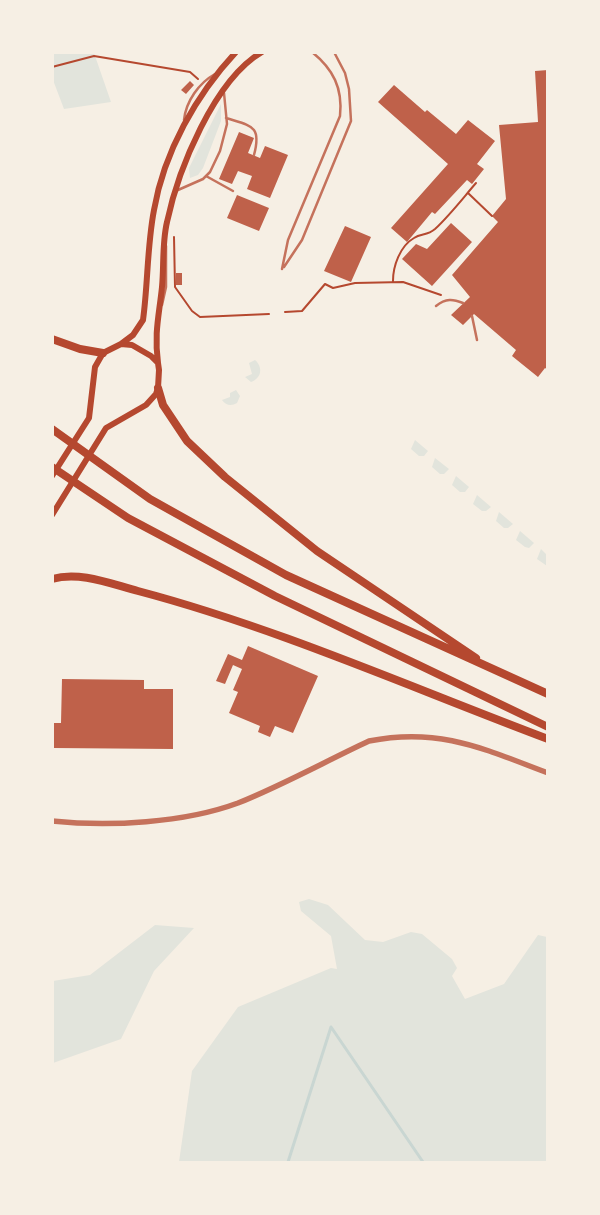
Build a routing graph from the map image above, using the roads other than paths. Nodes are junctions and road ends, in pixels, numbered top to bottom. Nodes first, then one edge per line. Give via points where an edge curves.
1 (236, 52) edge
2 (262, 52) edge
3 (312, 52) edge
4 (334, 52) edge
5 (224, 92) junction
6 (226, 118) junction
7 (254, 155) dead end
8 (206, 176) junction
9 (176, 191) junction
10 (233, 191) dead end
11 (463, 304) dead end
12 (436, 306) dead end
13 (472, 316) dead end
14 (52, 339) edge
15 (477, 340) dead end
16 (121, 344) junction
17 (103, 353) junction
18 (158, 363) junction
19 (158, 388) junction
20 (52, 429) edge
21 (52, 467) edge
22 (52, 476) edge
23 (54, 513) edge
24 (52, 579) edge
25 (496, 671) junction
26 (548, 694) edge
27 (548, 727) edge
28 (548, 739) edge
29 (548, 773) edge
30 (52, 821) edge

1 - 16 main road via 184,126 168,162 154,209 143,320 133,335
2 - 5 main road via 237,74
3 - 4 lane via 334,76 341,102 340,116 288,240 282,269 302,240 351,122 345,73
5 - 6 lane
5 - 9 main road via 200,128
6 - 7 lane via 256,130 258,140
6 - 8 lane via 225,139
8 - 9 lane
8 - 10 lane
9 - 18 main road via 165,240 155,341
11 - 12 lane via 452,299
13 - 15 lane
14 - 17 highway
16 - 17 main road
16 - 18 main road via 143,350
17 - 22 main road via 95,367 89,418
18 - 19 main road
19 - 23 main road via 146,405 106,428
19 - 25 highway via 163,405 187,441 225,477 317,551
20 - 25 highway via 150,499 286,575
21 - 27 highway via 128,518 275,596
24 - 28 highway via 88,578 256,628
25 - 26 highway
29 - 30 street via 468,742 426,736 389,737 370,741 237,803 208,811 113,824

